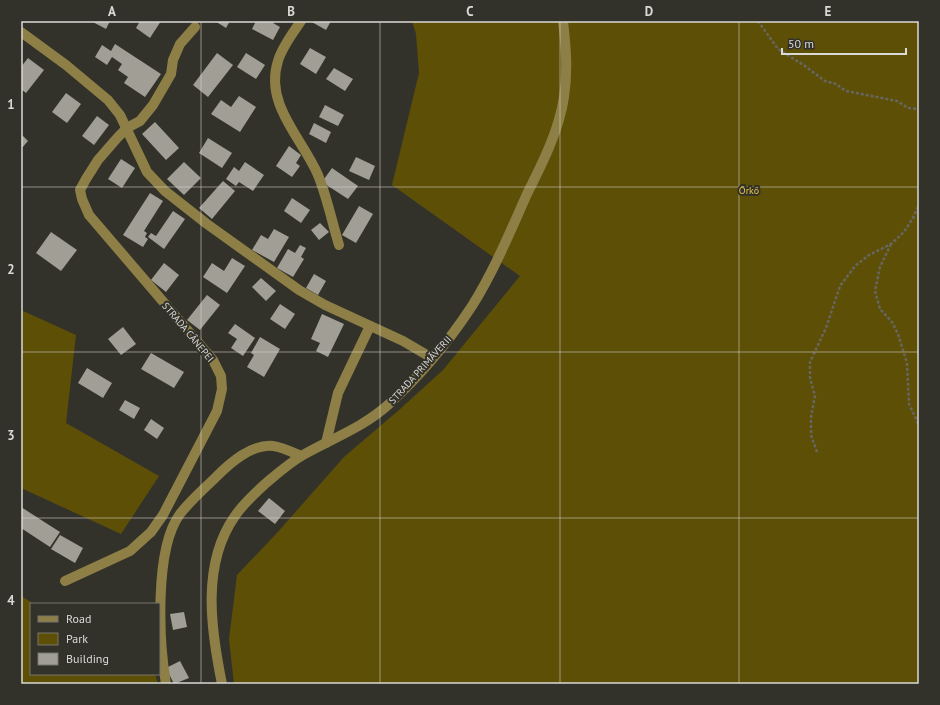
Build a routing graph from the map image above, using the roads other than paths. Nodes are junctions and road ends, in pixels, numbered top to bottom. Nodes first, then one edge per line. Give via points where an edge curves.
1 (301, 21) edge
2 (563, 21) edge
3 (195, 27) dead end
4 (21, 32) edge
5 (127, 128) junction
6 (339, 245) dead end
7 (370, 326) junction
8 (432, 358) junction
9 (326, 443) junction
10 (301, 456) junction
11 (163, 515) junction
12 (175, 522) junction
13 (65, 581) dead end
14 (166, 684) edge
15 (222, 684) edge

1 - 6 street via 278,60 274,78 275,90 283,113 318,175
2 - 8 street, STRADA PRIMĂVERII via 567,54 564,98 546,153 487,279 459,324
3 - 5 street, STRADA CÂNEPEI via 180,44 173,60 171,74 153,105 140,121
4 - 5 street via 108,100
5 - 7 street via 147,172 166,191 299,290
5 - 11 street, STRADA CÂNEPEI via 98,160 80,190 82,199 89,215 213,360 221,376 222,390 217,410
7 - 8 street
7 - 9 street via 338,393
8 - 9 street, STRADA PRIMĂVERII via 389,404 368,422
9 - 10 street, STRADA PRIMĂVERII
10 - 12 street via 274,446 262,446 249,451 220,472
10 - 15 street, STRADA PRIMĂVERII via 280,471 234,516 217,558 213,581 212,621
11 - 12 street
11 - 13 street, STRADA CÂNEPEI via 151,532 130,551
12 - 14 street via 166,550 162,588 161,657

